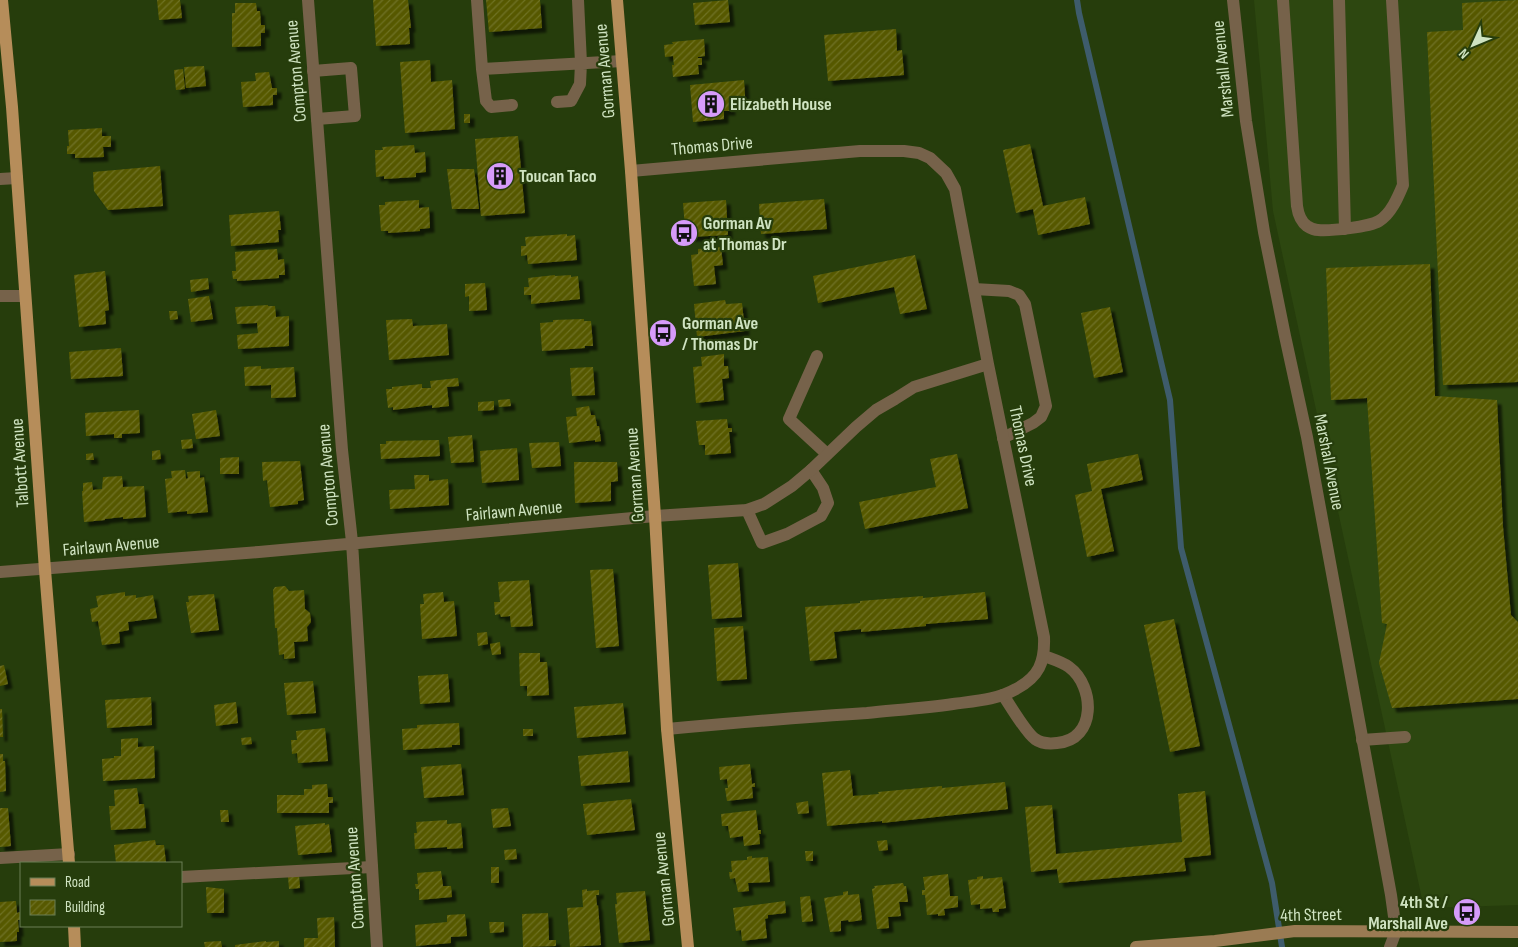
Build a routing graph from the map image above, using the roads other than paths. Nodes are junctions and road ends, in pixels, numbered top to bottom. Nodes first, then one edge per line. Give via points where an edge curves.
1 (2, 0) edge
2 (308, 0) edge
3 (477, 0) edge
4 (578, 0) edge
5 (617, 0) edge
6 (1233, 0) edge
7 (1283, 0) edge
8 (1339, 0) edge
9 (1392, 0) edge
10 (622, 62) junction
11 (581, 63) junction
12 (482, 69) junction
13 (313, 71) junction
14 (557, 102) dead end
15 (512, 105) dead end
16 (318, 119) junction
17 (631, 171) junction
18 (0, 178) edge
19 (17, 178) junction
20 (1346, 229) junction
21 (974, 289) junction
22 (0, 296) edge
23 (25, 296) junction
24 (817, 356) dead end
25 (988, 364) junction
26 (1003, 438) junction
27 (827, 454) junction
28 (811, 470) junction
29 (747, 510) junction
30 (655, 516) junction
31 (352, 542) junction
32 (45, 570) junction
33 (0, 572) edge
34 (1044, 656) junction
35 (1004, 695) junction
36 (667, 730) junction
37 (1405, 737) dead end
38 (1362, 740) junction
39 (0, 858) edge
40 (69, 859) edge
41 (372, 867) junction
42 (182, 876) edge
43 (74, 927) edge
44 (1396, 931) junction
45 (1518, 932) edge
46 (1215, 944) edge
47 (75, 947) edge
48 (377, 947) edge
49 (688, 947) edge
50 (1136, 947) edge
51 (1390, 947) edge

1 - 19 main road, Talbott Avenue
2 - 13 street, Compton Avenue
3 - 12 street
4 - 11 street
5 - 10 main road, Gorman Avenue
6 - 38 street, Marshall Avenue via 1246,121 1264,232 1307,437
7 - 20 street via 1299,216 1305,225 1315,230
8 - 20 street
9 - 20 street via 1403,185 1389,211 1379,221
10 - 11 street
10 - 17 main road, Gorman Avenue
11 - 12 street
11 - 14 street via 580,84 571,101
12 - 15 street via 486,101 492,106
13 - 16 street, Compton Avenue
13 - 16 street via 351,68 355,116
16 - 31 street, Compton Avenue via 342,450
17 - 21 street, Thomas Drive via 860,151 920,153 938,164 955,189
17 - 30 main road, Gorman Avenue
18 - 19 street
19 - 23 main road, Talbott Avenue
21 - 25 street, Thomas Drive
21 - 26 street via 1009,291 1019,295 1025,304 1046,406 1041,417 1033,423
22 - 23 street
23 - 32 main road, Talbott Avenue
24 - 27 street via 790,419
25 - 26 street, Thomas Drive
25 - 27 street, Fairlawn Avenue via 914,387 876,410
26 - 34 street, Thomas Drive via 1044,636
27 - 28 street, Fairlawn Avenue
28 - 29 street, Fairlawn Avenue via 777,496
28 - 29 street via 828,503 821,516 762,543
29 - 30 street, Fairlawn Avenue
30 - 31 street, Fairlawn Avenue
30 - 36 main road, Gorman Avenue
31 - 32 street, Fairlawn Avenue
31 - 41 street, Compton Avenue
32 - 33 street, Fairlawn Avenue
32 - 40 main road, Talbott Avenue
34 - 35 street via 1031,678
34 - 35 street via 1069,667 1083,683 1089,708 1084,728 1076,737 1047,744 1034,738
35 - 36 street via 911,709
36 - 49 main road, Gorman Avenue
37 - 38 street
38 - 44 street, Marshall Avenue
39 - 40 street
41 - 42 street
41 - 48 street, Compton Avenue
43 - 47 main road
44 - 45 street, 4th Street
44 - 46 street, 4th Street via 1295,931 1259,934
44 - 51 street
46 - 50 street, 4th Street

